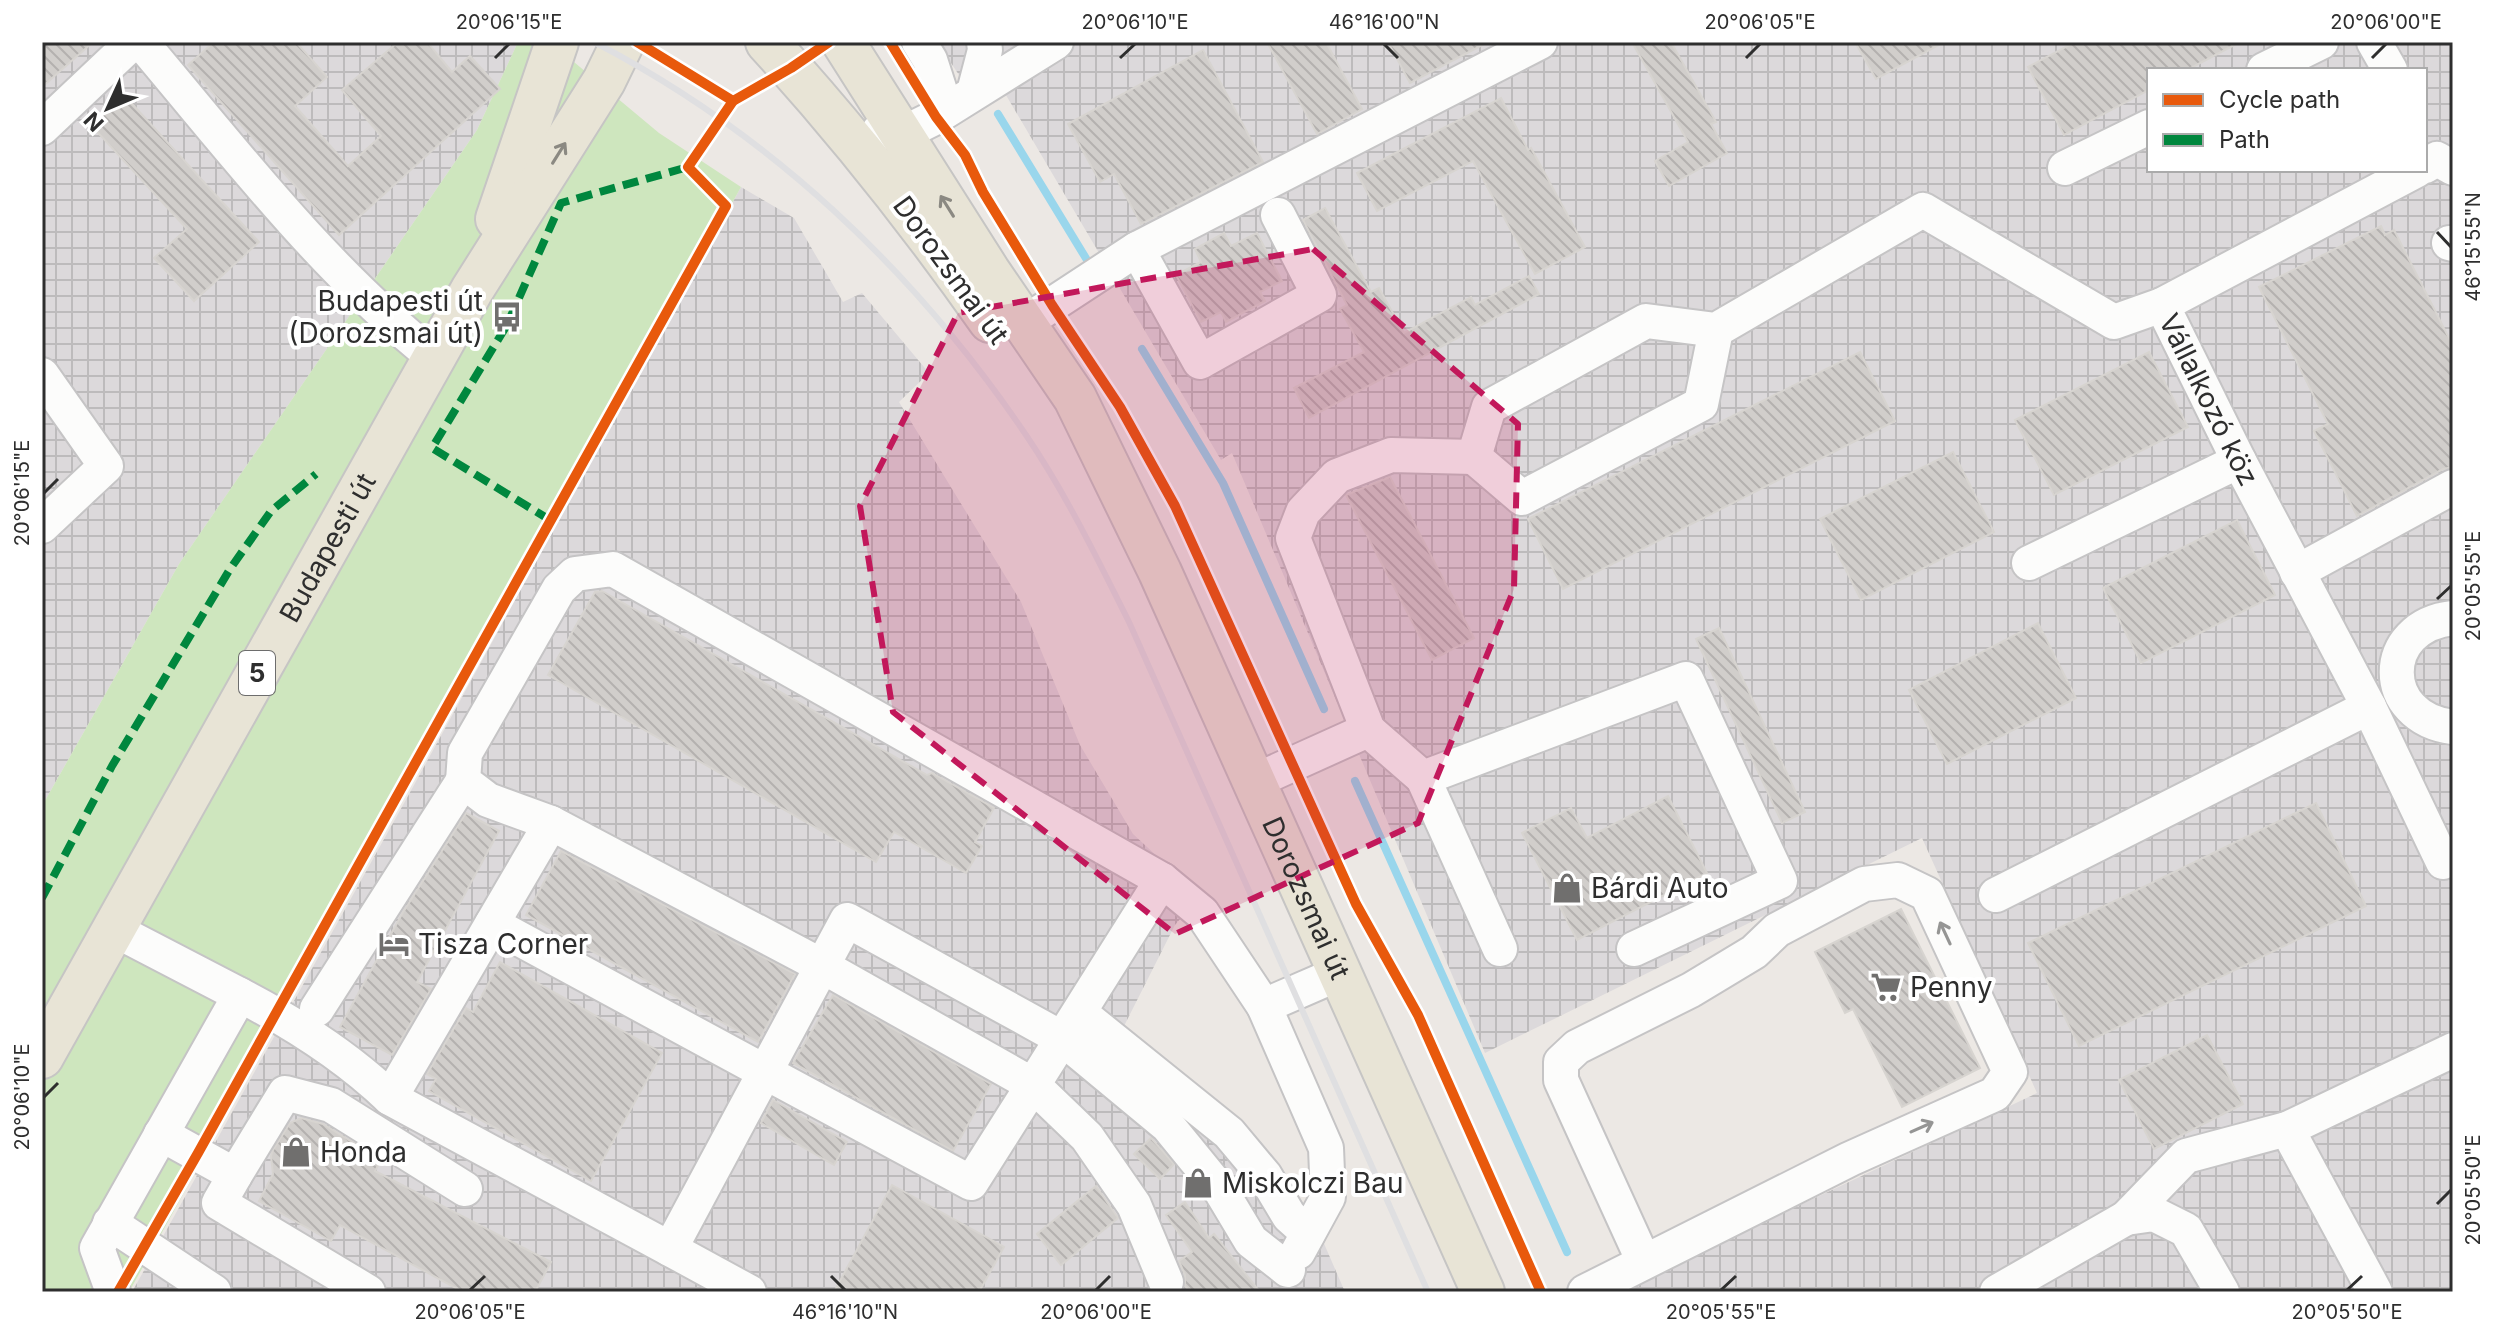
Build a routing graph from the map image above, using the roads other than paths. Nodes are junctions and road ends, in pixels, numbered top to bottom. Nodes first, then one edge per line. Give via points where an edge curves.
1 (133, 42) edge
2 (141, 42) edge
3 (557, 42) edge
4 (623, 42) edge
5 (637, 42) edge
6 (767, 42) edge
7 (843, 42) edge
8 (919, 42) edge
9 (984, 42) edge
10 (1056, 42) edge
11 (1540, 42) edge
12 (2321, 42) edge
13 (2374, 42) edge
14 (2268, 68) edge
15 (2389, 68) edge
16 (604, 81) junction
17 (960, 101) junction
18 (837, 120) junction
19 (42, 128) edge
20 (2147, 128) edge
21 (902, 134) junction
22 (2065, 168) dead end
23 (2408, 172) edge
24 (1278, 215) dead end
25 (1137, 249) junction
26 (472, 290) junction
27 (2162, 305) junction
28 (1024, 323) junction
29 (1716, 330) junction
30 (435, 358) junction
31 (42, 375) edge
32 (1474, 457) junction
33 (2239, 461) junction
34 (2453, 487) edge
35 (1127, 504) junction
36 (42, 526) edge
37 (2029, 563) dead end
38 (2297, 572) junction
39 (2453, 618) edge
40 (2369, 707) junction
41 (2453, 727) edge
42 (1368, 730) junction
43 (1423, 778) junction
44 (463, 781) junction
45 (1255, 781) junction
46 (551, 823) junction
47 (2443, 862) dead end
48 (1162, 880) junction
49 (1996, 895) dead end
50 (492, 924) junction
51 (113, 929) junction
52 (1500, 949) dead end
53 (1634, 949) dead end
54 (822, 966) junction
55 (1340, 973) junction
56 (240, 995) junction
57 (1264, 1006) junction
58 (317, 1009) dead end
59 (1071, 1026) junction
60 (2453, 1050) edge
61 (42, 1057) edge
62 (765, 1072) junction
63 (1033, 1085) junction
64 (390, 1098) junction
65 (2287, 1129) junction
66 (161, 1134) junction
67 (235, 1175) junction
68 (465, 1189) dead end
69 (2126, 1218) junction
70 (110, 1223) junction
71 (1308, 1233) junction
72 (670, 1249) junction
73 (1644, 1262) junction
74 (1284, 1281) edge
75 (1166, 1282) dead end
76 (113, 1292) edge
77 (214, 1292) edge
78 (368, 1292) edge
79 (749, 1292) edge
80 (1483, 1292) edge
81 (1585, 1292) edge
82 (1997, 1292) edge
83 (2222, 1292) edge
84 (2375, 1292) edge

1 - 19 lane
2 - 30 lane via 316,247 392,324
3 - 26 main road, Budapesti út / 5
4 - 16 main road, Budapesti út / 5
5 - 16 main road
6 - 18 main road, Dorozsmai út
7 - 21 main road, Dorozsmai út
8 - 17 lane
9 - 17 lane
10 - 17 lane
11 - 25 lane
12 - 14 lane
13 - 15 lane
26 -> 16 main road, Budapesti út / 5
17 - 21 lane
18 - 21 lane
18 - 35 main road, Dorozsmai út
20 - 22 lane
28 -> 21 main road, Dorozsmai út
23 - 27 lane, Vállalkozó köz
24 - 25 lane via 1319,295 1200,362
25 - 28 lane
26 - 30 main road, Budapesti út / 5
27 - 29 lane via 2114,322 1923,210
27 - 33 lane, Vállalkozó köz
28 - 35 main road, Dorozsmai út via 1075,398
29 - 32 lane via 1646,321 1489,407
29 - 32 lane via 1701,404 1564,477 1522,498
30 - 51 main road, Budapesti út / 5
31 - 36 lane via 106,466
32 - 42 lane via 1391,455 1337,476 1303,512 1293,538
33 - 37 lane
33 - 38 lane, Vállalkozó köz
34 - 38 lane
35 - 45 main road, Dorozsmai út
38 - 40 lane, Vállalkozó köz
39 - 41 lane via 2438,619 2411,635 2402,648 2397,679 2402,695 2423,719
40 - 47 lane, Vállalkozó köz
40 - 49 lane
42 - 43 lane
42 - 45 lane
43 - 52 lane
43 - 53 lane via 1686,679 1780,881
44 - 46 lane via 488,800
44 - 48 lane via 465,753 559,589 575,574 613,569
44 - 58 lane
45 - 55 main road, Dorozsmai út
46 - 50 lane
46 - 54 lane
48 - 57 lane via 1202,913
48 - 59 lane
50 - 62 lane
50 - 64 lane
51 - 56 lane
51 - 61 main road, Budapesti út / 5
54 - 59 lane via 847,920
54 - 62 lane
54 - 63 lane
55 - 57 lane
55 - 80 main road, Dorozsmai út
56 - 64 lane via 360,1069
56 - 66 lane
57 - 71 lane via 1326,1148 1328,1197
59 - 63 lane
59 - 71 lane via 1229,1133 1289,1216
59 - 74 lane via 1168,1126
60 - 65 lane
62 - 63 lane via 971,1183
62 - 72 lane
63 - 75 lane via 1087,1137 1134,1205
64 - 72 lane
65 - 69 lane via 2186,1156
65 - 84 lane
66 - 67 lane
66 - 70 lane
67 - 68 lane via 285,1093 331,1105
67 - 78 lane via 219,1203
69 - 82 lane
69 - 83 lane via 2154,1214 2186,1230
70 - 76 lane via 97,1248
70 - 77 lane
71 - 74 lane
72 - 79 lane
73 -> 73 lane via 1995,1094 2010,1072 1927,894 1898,880 1864,884 1777,930 1754,952 1691,990 1577,1047 1561,1062 1561,1080
73 - 81 lane

